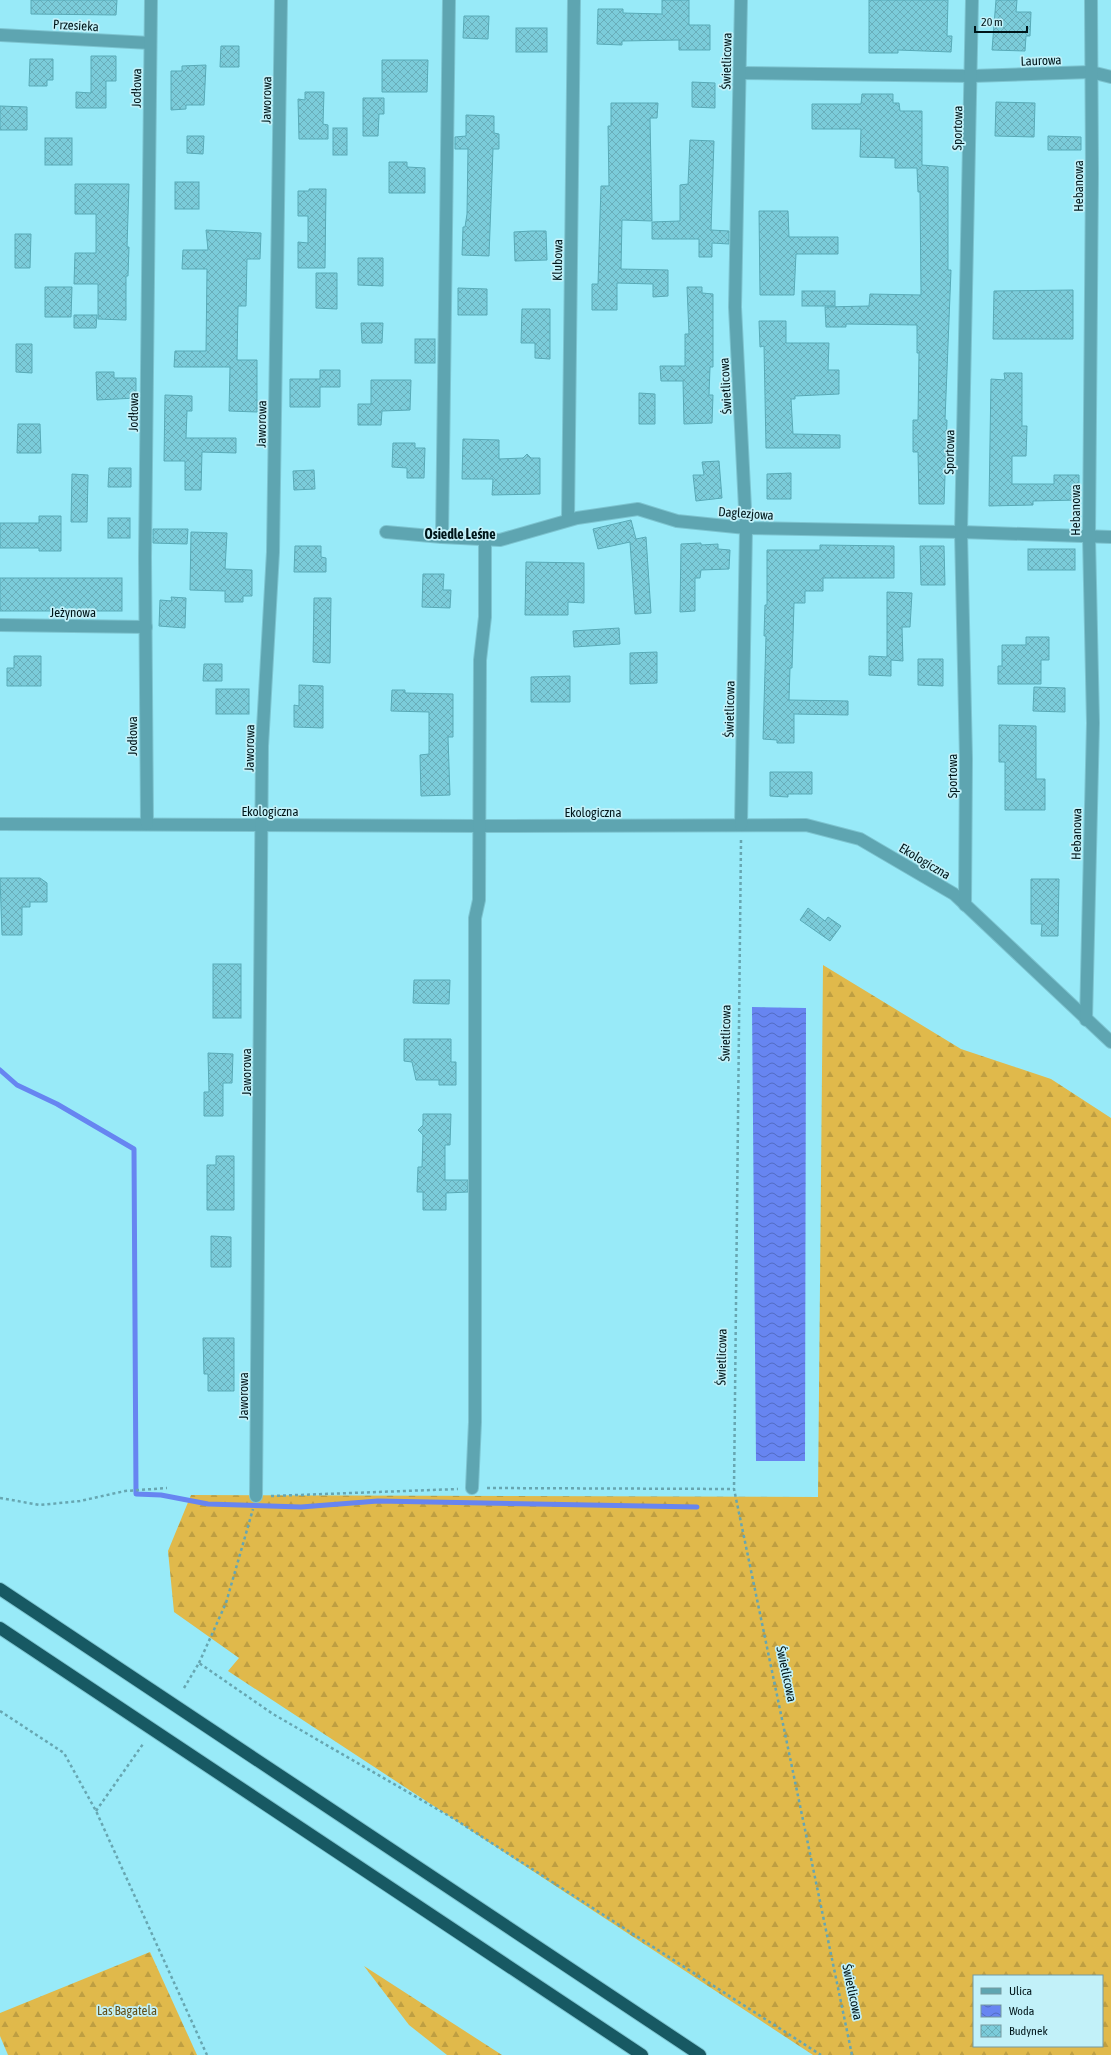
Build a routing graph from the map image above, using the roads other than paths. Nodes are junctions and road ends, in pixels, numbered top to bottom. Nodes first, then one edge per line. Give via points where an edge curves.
1 (151, 0) edge
2 (282, 0) edge
3 (449, 0) edge
4 (574, 0) edge
5 (741, 0) edge
6 (972, 0) edge
7 (1091, 0) edge
8 (0, 35) edge
9 (150, 43) junction
10 (1091, 72) junction
11 (740, 73) junction
12 (972, 76) junction
13 (1111, 76) edge
14 (568, 520) junction
15 (746, 528) junction
16 (386, 532) dead end
17 (961, 532) junction
18 (442, 537) junction
19 (1088, 537) junction
20 (1111, 537) edge
21 (484, 540) junction
22 (0, 625) edge
23 (146, 627) junction
24 (0, 824) edge
25 (147, 824) junction
26 (262, 825) junction
27 (741, 825) junction
28 (479, 826) junction
29 (965, 905) junction
30 (1086, 1020) junction
31 (1111, 1042) edge
32 (472, 1488) road end
33 (256, 1496) road end
34 (0, 1589) edge
35 (0, 1628) edge
36 (642, 2055) edge
37 (700, 2055) edge

1 - 9 street, Jodłowa
2 - 26 street, Jaworowa via 273,552 262,746
3 - 18 street
4 - 14 street, Klubowa
5 - 11 street, Świetlicowa
6 - 12 street, Sportowa
7 - 10 street, Hebanowa
8 - 9 street, Przesieka
9 - 23 street, Jodłowa
10 - 12 street, Laurowa
10 - 13 street, Laurowa
10 - 19 street, Hebanowa
11 - 12 street, Laurowa
11 - 15 street, Świetlicowa via 735,307
12 - 17 street, Sportowa
14 - 15 street, Daglezjowa via 638,510 677,521
14 - 21 street, Daglezjowa via 500,540
15 - 17 street, Daglezjowa
15 - 27 street, Świetlicowa
16 - 18 street, Daglezjowa
17 - 19 street, Daglezjowa
17 - 29 street, Sportowa via 966,759
18 - 21 street, Daglezjowa
19 - 20 street, Daglezjowa
19 - 30 street, Hebanowa via 1093,723
21 - 28 street via 485,617 480,660
22 - 23 street, Jeżynowa
23 - 25 street, Jodłowa
24 - 25 street, Ekologiczna
25 - 26 street, Ekologiczna
26 - 28 street, Ekologiczna
26 - 33 street, Jaworowa
27 - 28 street, Ekologiczna
27 - 29 street, Ekologiczna via 806,825 860,839 954,894
28 - 32 street via 478,900 475,918 475,1406
29 - 30 street, Ekologiczna
30 - 31 street, Ekologiczna
34 - 37 highway
35 - 36 highway

